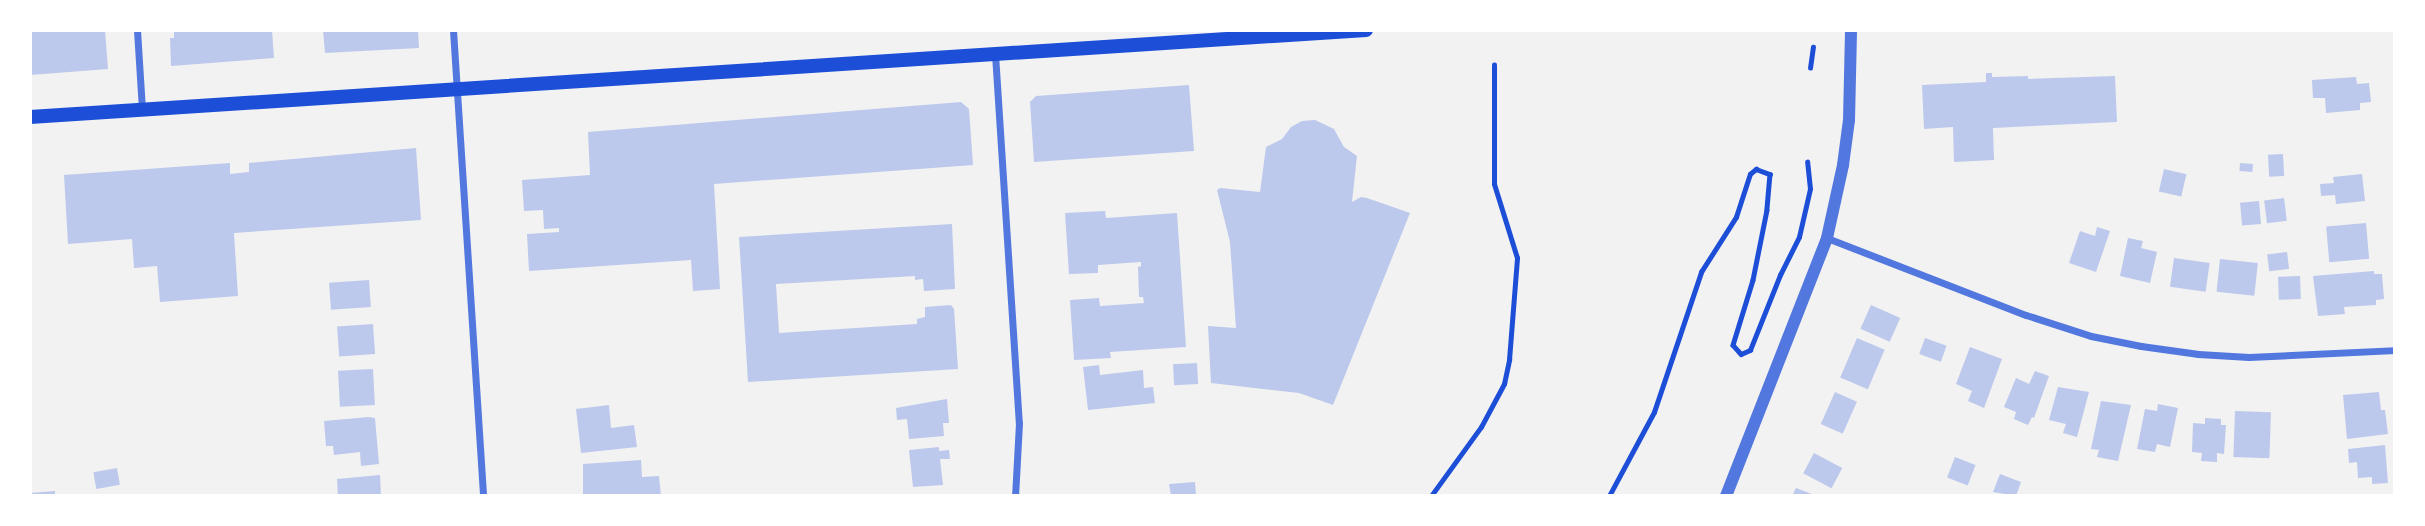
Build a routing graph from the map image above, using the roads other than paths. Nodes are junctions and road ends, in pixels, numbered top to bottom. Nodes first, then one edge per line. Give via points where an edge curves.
1 (138, 30) edge
2 (453, 30) edge
3 (1366, 30) edge
4 (1851, 30) edge
5 (1278, 33) edge
6 (995, 53) junction
7 (456, 88) junction
8 (142, 109) junction
9 (30, 117) edge
10 (1828, 238) junction
11 (2395, 350) edge
12 (483, 496) edge
13 (1015, 496) edge
14 (1726, 496) edge

1 - 8 street
2 - 7 street
3 - 5 main road
4 - 10 street via 1849,120
5 - 6 main road
6 - 7 main road
6 - 13 street via 1019,423
7 - 8 main road
7 - 12 street
8 - 9 main road
10 - 11 street via 2026,315 2141,346 2249,357
10 - 14 street

